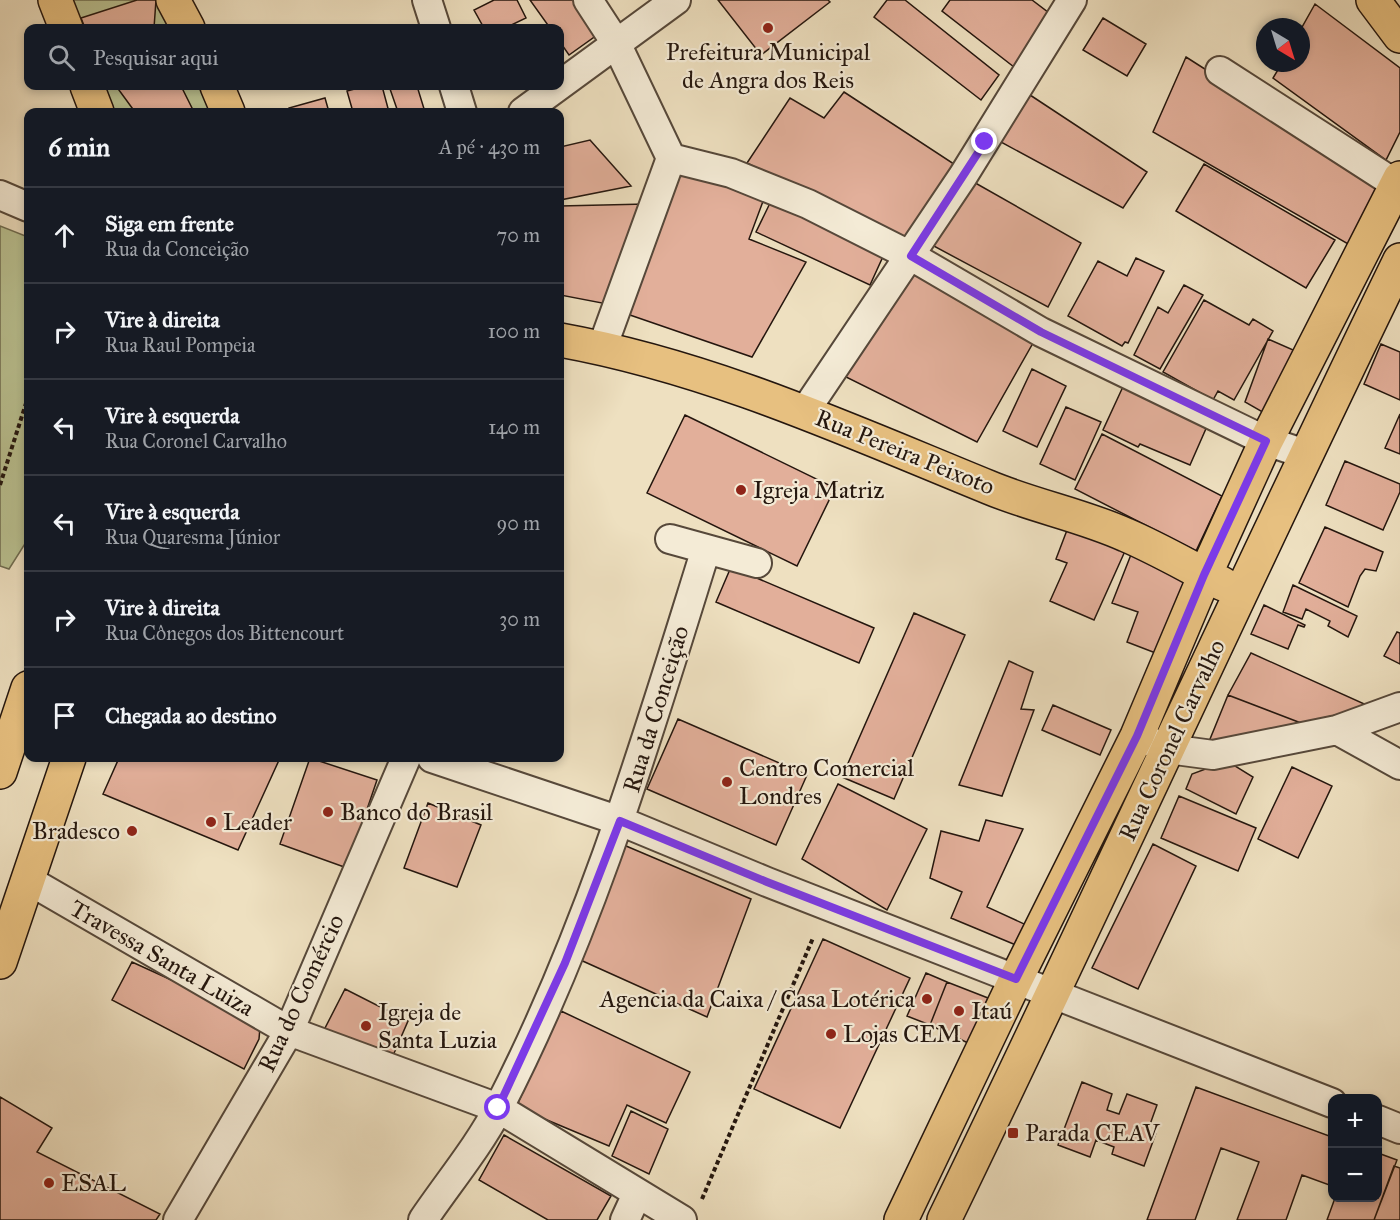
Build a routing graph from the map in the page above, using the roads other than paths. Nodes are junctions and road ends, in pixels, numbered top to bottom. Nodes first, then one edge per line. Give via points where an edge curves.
1 (56, 0) edge
2 (427, 0) edge
3 (588, 0) edge
4 (642, 0) edge
5 (676, 0) edge
6 (1072, 0) edge
7 (1373, 0) edge
8 (65, 24) edge
9 (435, 24) edge
10 (627, 36) junction
11 (1400, 36) edge
12 (1220, 71) dead end
13 (564, 82) edge
14 (89, 90) edge
15 (219, 90) edge
16 (455, 90) edge
17 (553, 90) edge
18 (95, 108) edge
19 (226, 108) edge
20 (461, 108) edge
21 (528, 108) edge
22 (671, 158) junction
23 (1398, 181) edge
24 (0, 195) edge
25 (24, 205) edge
26 (911, 256) junction
27 (1400, 260) edge
28 (564, 341) edge
29 (602, 348) junction
30 (805, 411) junction
31 (1266, 441) junction
32 (1305, 454) junction
33 (670, 539) dead end
34 (706, 549) junction
35 (757, 563) dead end
36 (1204, 575) junction
37 (1239, 592) junction
38 (24, 700) edge
39 (1400, 707) edge
40 (1337, 730) junction
41 (1137, 736) junction
42 (1168, 749) junction
43 (68, 762) edge
44 (404, 762) edge
45 (444, 762) edge
46 (1400, 765) edge
47 (0, 772) edge
48 (620, 821) junction
49 (28, 880) junction
50 (0, 962) edge
51 (1016, 979) junction
52 (1053, 995) junction
53 (289, 1031) junction
54 (1328, 1101) edge
55 (498, 1108) junction
56 (1382, 1122) edge
57 (1400, 1129) edge
58 (637, 1194) junction
59 (690, 1215) edge
60 (178, 1220) edge
61 (423, 1220) edge
62 (625, 1220) edge
63 (901, 1220) edge
64 (944, 1220) edge

1 - 8 main road
2 - 9 street
3 - 10 street
4 - 10 street
5 - 10 street
6 - 26 street
7 - 11 main road
10 - 13 street
10 - 22 street
12 - 23 street
14 - 18 main road
15 - 19 main road
16 - 20 street
17 - 21 street
22 - 26 street via 730,172
22 - 29 street
23 - 31 main road, Rua Coronel Carvalho
24 - 25 street
26 - 30 street
26 - 31 street via 1052,337
27 - 32 main road, Rua Coronel Carvalho
28 - 29 main road, Rua Pereira Peixoto
29 - 30 main road, Rua Pereira Peixoto
30 - 36 main road, Rua Pereira Peixoto via 992,489 1126,534
31 - 32 street
31 - 36 main road, Rua Coronel Carvalho
32 - 37 main road, Rua Coronel Carvalho
33 - 34 street
34 - 35 street
34 - 48 street, Rua da Conceição
36 - 37 main road, Rua Pereira Peixoto
36 - 41 main road, Rua Coronel Carvalho
37 - 42 main road, Rua Coronel Carvalho
38 - 47 main road
39 - 40 street
40 - 42 street via 1213,755
40 - 46 street
41 - 42 street
41 - 51 main road, Rua Coronel Carvalho
42 - 52 main road, Rua Coronel Carvalho
43 - 49 main road
44 - 53 street, Rua do Comércio
45 - 48 street
48 - 51 street
48 - 55 street, Rua da Conceição via 565,963
49 - 50 main road
49 - 53 street, Travessa Santa Luiza
51 - 52 street
51 - 63 main road, Rua Coronel Carvalho
52 - 54 street
52 - 64 main road, Rua Coronel Carvalho
53 - 55 street, Travessa Santa Luiza
53 - 60 street, Rua do Comércio
55 - 58 street, Travessa Santa Luiza
55 - 61 street, Rua da Conceição
56 - 57 street
58 - 59 street, Travessa Santa Luiza
58 - 62 street

